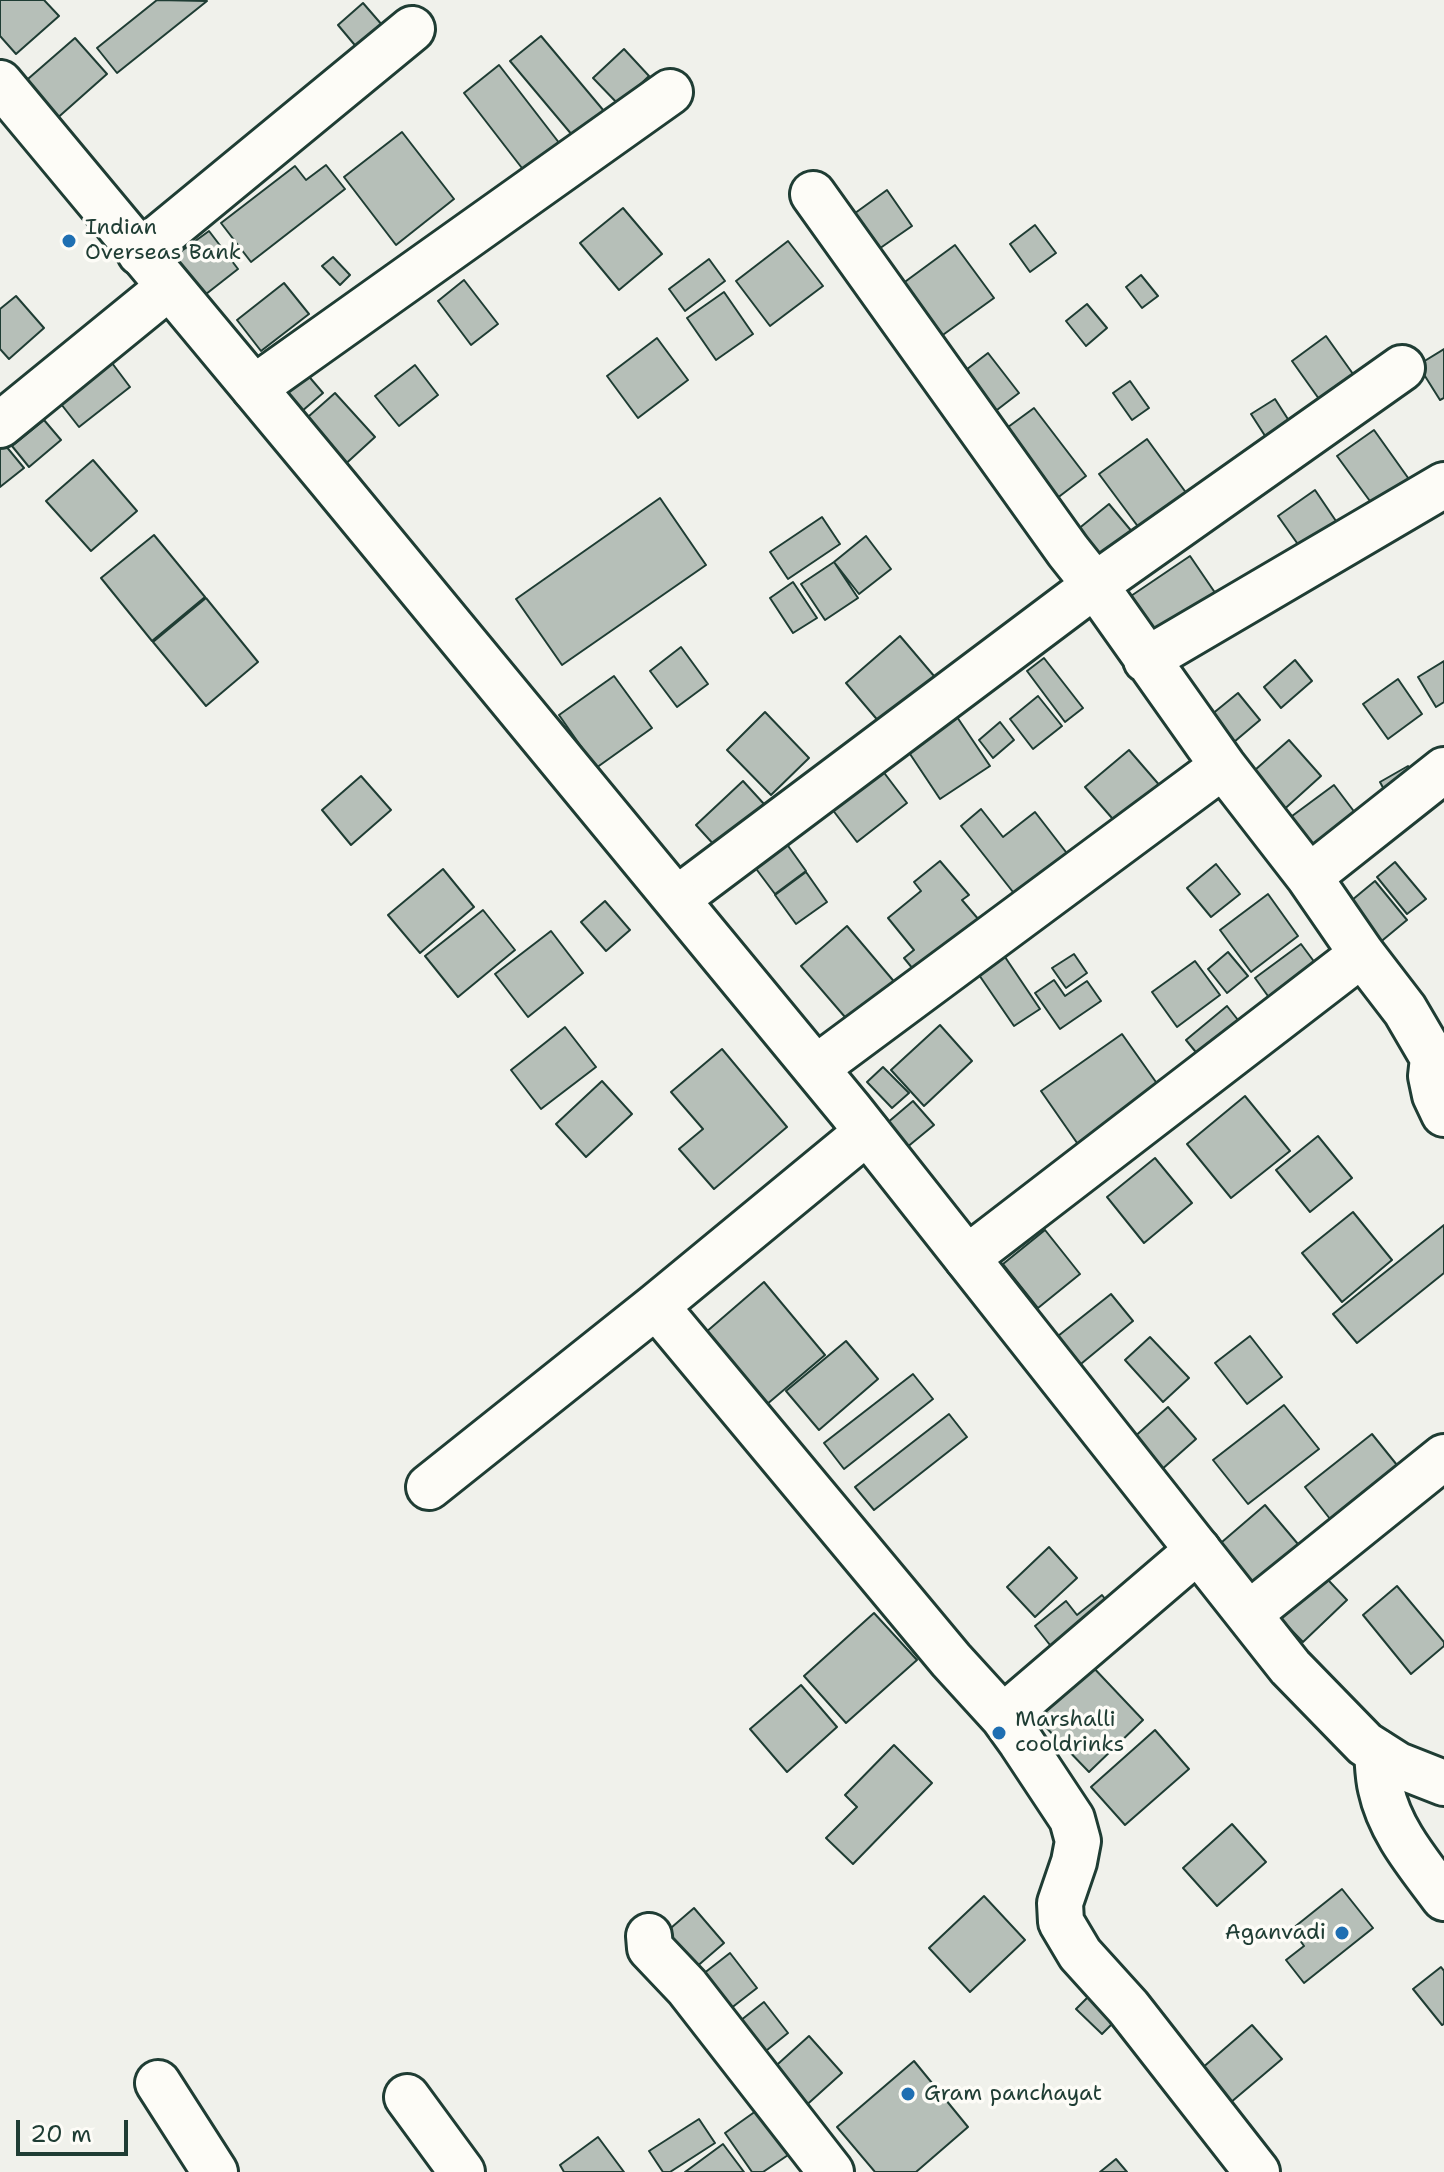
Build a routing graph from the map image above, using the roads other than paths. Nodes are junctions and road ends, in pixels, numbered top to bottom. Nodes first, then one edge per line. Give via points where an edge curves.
1 (412, 29) dead end
2 (0, 83) edge
3 (670, 92) dead end
4 (813, 194) dead end
5 (140, 253) junction
6 (169, 287) junction
7 (1402, 368) dead end
8 (254, 388) junction
9 (0, 425) edge
10 (1444, 485) edge
11 (1095, 585) junction
12 (1146, 660) junction
13 (1223, 766) junction
14 (1444, 770) edge
15 (1309, 877) junction
16 (677, 899) junction
17 (1362, 954) junction
18 (816, 1068) junction
19 (1444, 1114) edge
20 (867, 1132) junction
21 (967, 1258) junction
22 (656, 1306) junction
23 (1444, 1457) edge
24 (429, 1487) dead end
25 (1198, 1550) junction
26 (1249, 1614) junction
27 (1003, 1717) junction
28 (1377, 1752) junction
29 (1444, 1783) edge
30 (1444, 1898) edge
31 (649, 1936) dead end
32 (158, 2083) dead end
33 (407, 2097) dead end
34 (215, 2172) edge
35 (462, 2172) edge
36 (831, 2172) edge
37 (1257, 2172) edge

1 - 5 street
2 - 5 street
3 - 8 street
4 - 11 street
5 - 6 street
6 - 8 street
6 - 9 street
7 - 11 street
8 - 16 street
10 - 12 street
11 - 12 street
11 - 16 street
12 - 13 street
13 - 15 street
13 - 18 street
14 - 15 street
15 - 17 street
16 - 18 street
17 - 19 street via 1433,1058 1431,1076
17 - 21 street
18 - 20 street
20 - 21 street
20 - 22 street
21 - 25 street
22 - 24 street
22 - 27 street
23 - 26 street
25 - 26 street
25 - 27 street
26 - 28 street via 1290,1667
27 - 37 street via 1072,1819 1078,1841 1060,1903 1061,1922 1080,1954
28 - 29 street
28 - 30 street via 1380,1788 1390,1818
31 - 36 street via 650,1948 687,1987
32 - 34 street
33 - 35 street

